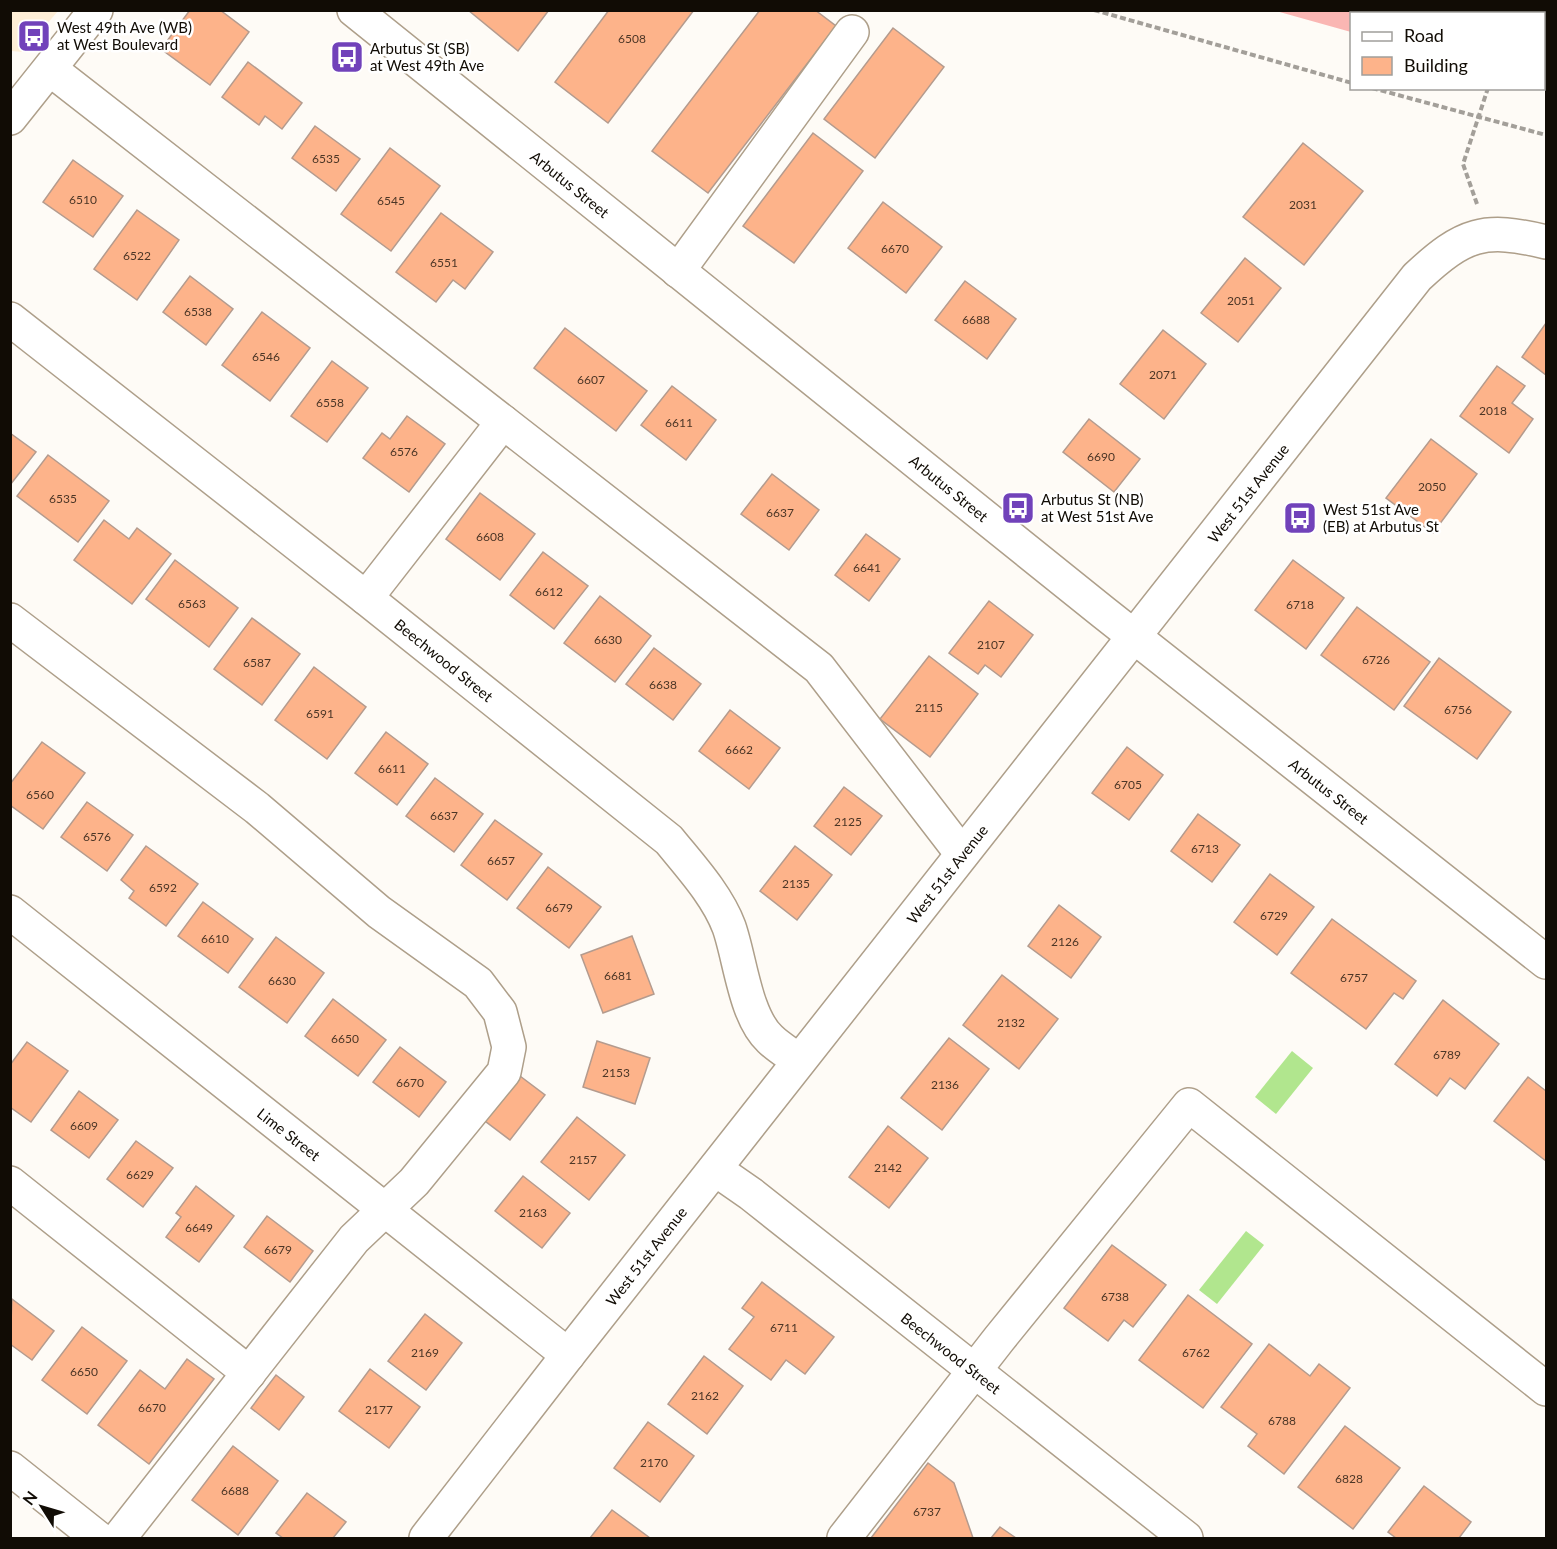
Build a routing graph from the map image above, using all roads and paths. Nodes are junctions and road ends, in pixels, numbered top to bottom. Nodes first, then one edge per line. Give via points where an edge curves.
1 (96, 10) edge
2 (354, 10) edge
3 (1094, 10) edge
4 (852, 32) dead end
5 (31, 78) edge
6 (1350, 82) edge
7 (1380, 90) edge
8 (1487, 90) edge
9 (1479, 116) junction
10 (10, 118) edge
11 (1546, 135) edge
12 (1487, 233) junction
13 (1546, 242) edge
14 (678, 271) junction
15 (10, 319) edge
16 (503, 422) junction
17 (366, 598) junction
18 (10, 620) edge
19 (1135, 637) junction
20 (962, 854) junction
21 (10, 912) edge
22 (1546, 962) edge
23 (800, 1061) junction
24 (715, 1169) junction
25 (10, 1183) edge
26 (385, 1209) junction
27 (568, 1355) junction
28 (975, 1372) junction
29 (249, 1374) junction
30 (1546, 1389) edge
31 (10, 1468) edge
32 (98, 1539) edge
33 (119, 1539) edge
34 (426, 1539) edge
35 (844, 1539) edge
36 (1186, 1539) edge

1 - 5 street
2 - 14 street, Arbutus Street
3 - 6 path
4 - 14 street
5 - 10 street
5 - 16 street
7 - 9 path
8 - 9 path
9 - 11 path
9 - 12 path via 1463,164
12 - 13 street via 1516,234
12 - 19 street, West 51st Avenue via 1442,254 1417,278
14 - 19 street, Arbutus Street
15 - 17 street, Beechwood Street
16 - 17 street
16 - 20 street via 819,668
17 - 23 street, Beechwood Street via 669,840 701,880 728,925 761,1028 768,1038
18 - 26 street via 257,808 379,912 478,983 500,1012 509,1047 504,1072 414,1182
19 - 20 street, West 51st Avenue
19 - 22 street, Arbutus Street
20 - 23 street, West 51st Avenue
21 - 26 street, Lime Street
23 - 24 street, West 51st Avenue
24 - 27 street, West 51st Avenue
24 - 28 street, Beechwood Street
25 - 29 street
26 - 27 street, Lime Street
26 - 29 street via 354,1239
27 - 34 street, West 51st Avenue
28 - 30 street via 1189,1105
28 - 35 street
28 - 36 street, Beechwood Street
29 - 33 street
31 - 32 street

